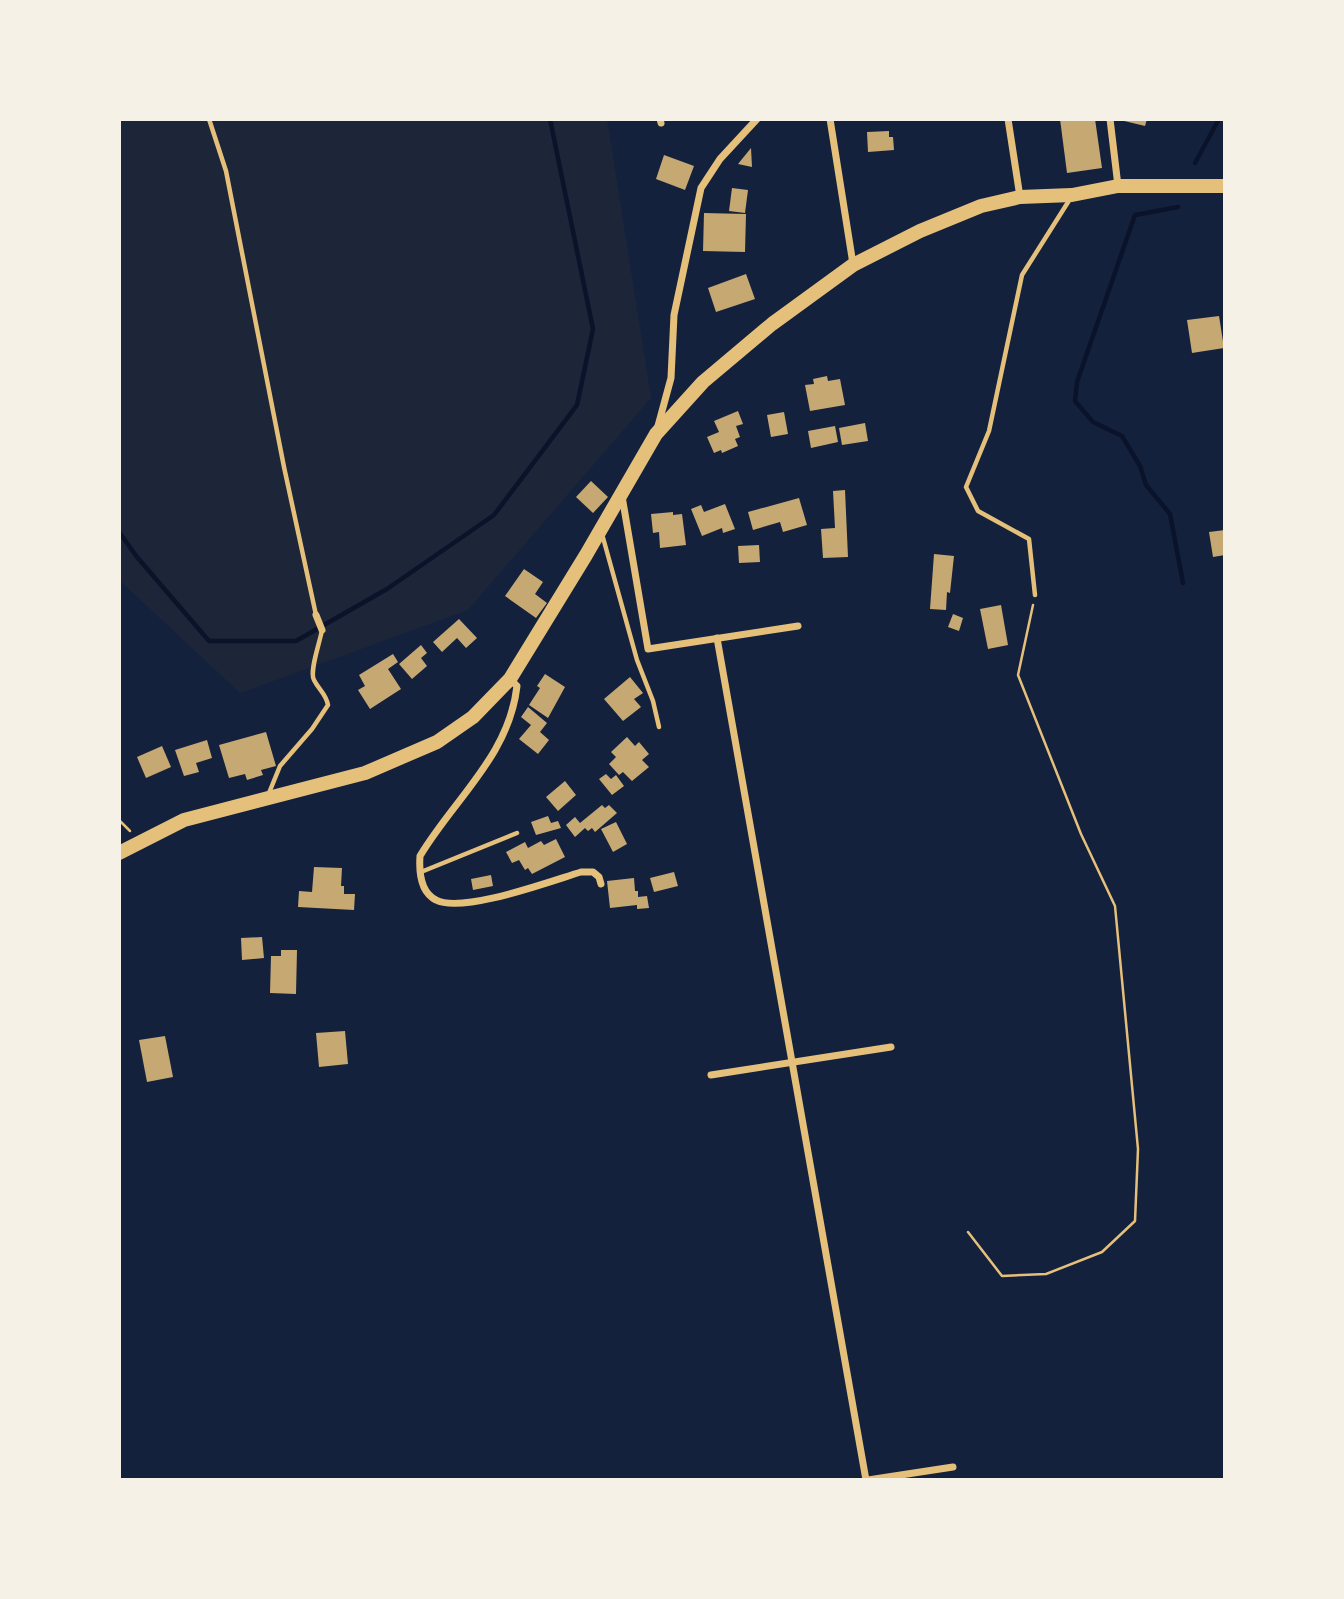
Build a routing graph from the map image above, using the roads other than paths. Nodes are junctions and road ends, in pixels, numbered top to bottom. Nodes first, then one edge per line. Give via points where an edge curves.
1 (209, 119) edge
2 (757, 119) edge
3 (830, 119) edge
4 (1008, 119) edge
5 (1110, 119) edge
6 (1118, 186) junction
7 (1225, 186) edge
8 (1072, 195) junction
9 (1020, 197) junction
10 (853, 265) junction
11 (656, 434) junction
12 (621, 495) junction
13 (601, 530) junction
14 (1035, 595) road end
15 (316, 615) joint
16 (798, 626) dead end
17 (322, 630) joint
18 (717, 638) junction
19 (509, 679) junction
20 (659, 727) dead end
21 (268, 797) junction
22 (517, 833) dead end
23 (119, 853) edge
24 (419, 873) junction
25 (601, 884) dead end
26 (891, 1046) dead end
27 (793, 1062) junction
28 (711, 1075) dead end
29 (953, 1467) dead end
30 (867, 1480) edge

1 - 15 lane via 226,171
2 - 11 street via 720,159 701,188 674,315 671,378
3 - 10 street
4 - 9 street
5 - 6 street
6 - 7 main road
6 - 8 main road
8 - 9 main road
8 - 14 lane via 1022,275 989,431 966,487 978,511 1029,539
9 - 10 main road via 968,211
10 - 11 main road via 703,382
11 - 12 main road
12 - 13 main road
12 - 18 street via 648,649
13 - 19 main road
13 - 20 lane
15 - 17 street
16 - 18 street
17 - 21 lane via 311,671 328,705 280,766
18 - 27 street
19 - 21 main road via 473,717 437,742 365,773
19 - 24 street via 517,687 510,723 496,752 428,841 420,856
21 - 23 main road via 184,820
22 - 24 lane
24 - 25 street via 426,891 447,903 507,895 581,872 593,872
26 - 27 street
27 - 28 street
27 - 30 street
29 - 30 street

